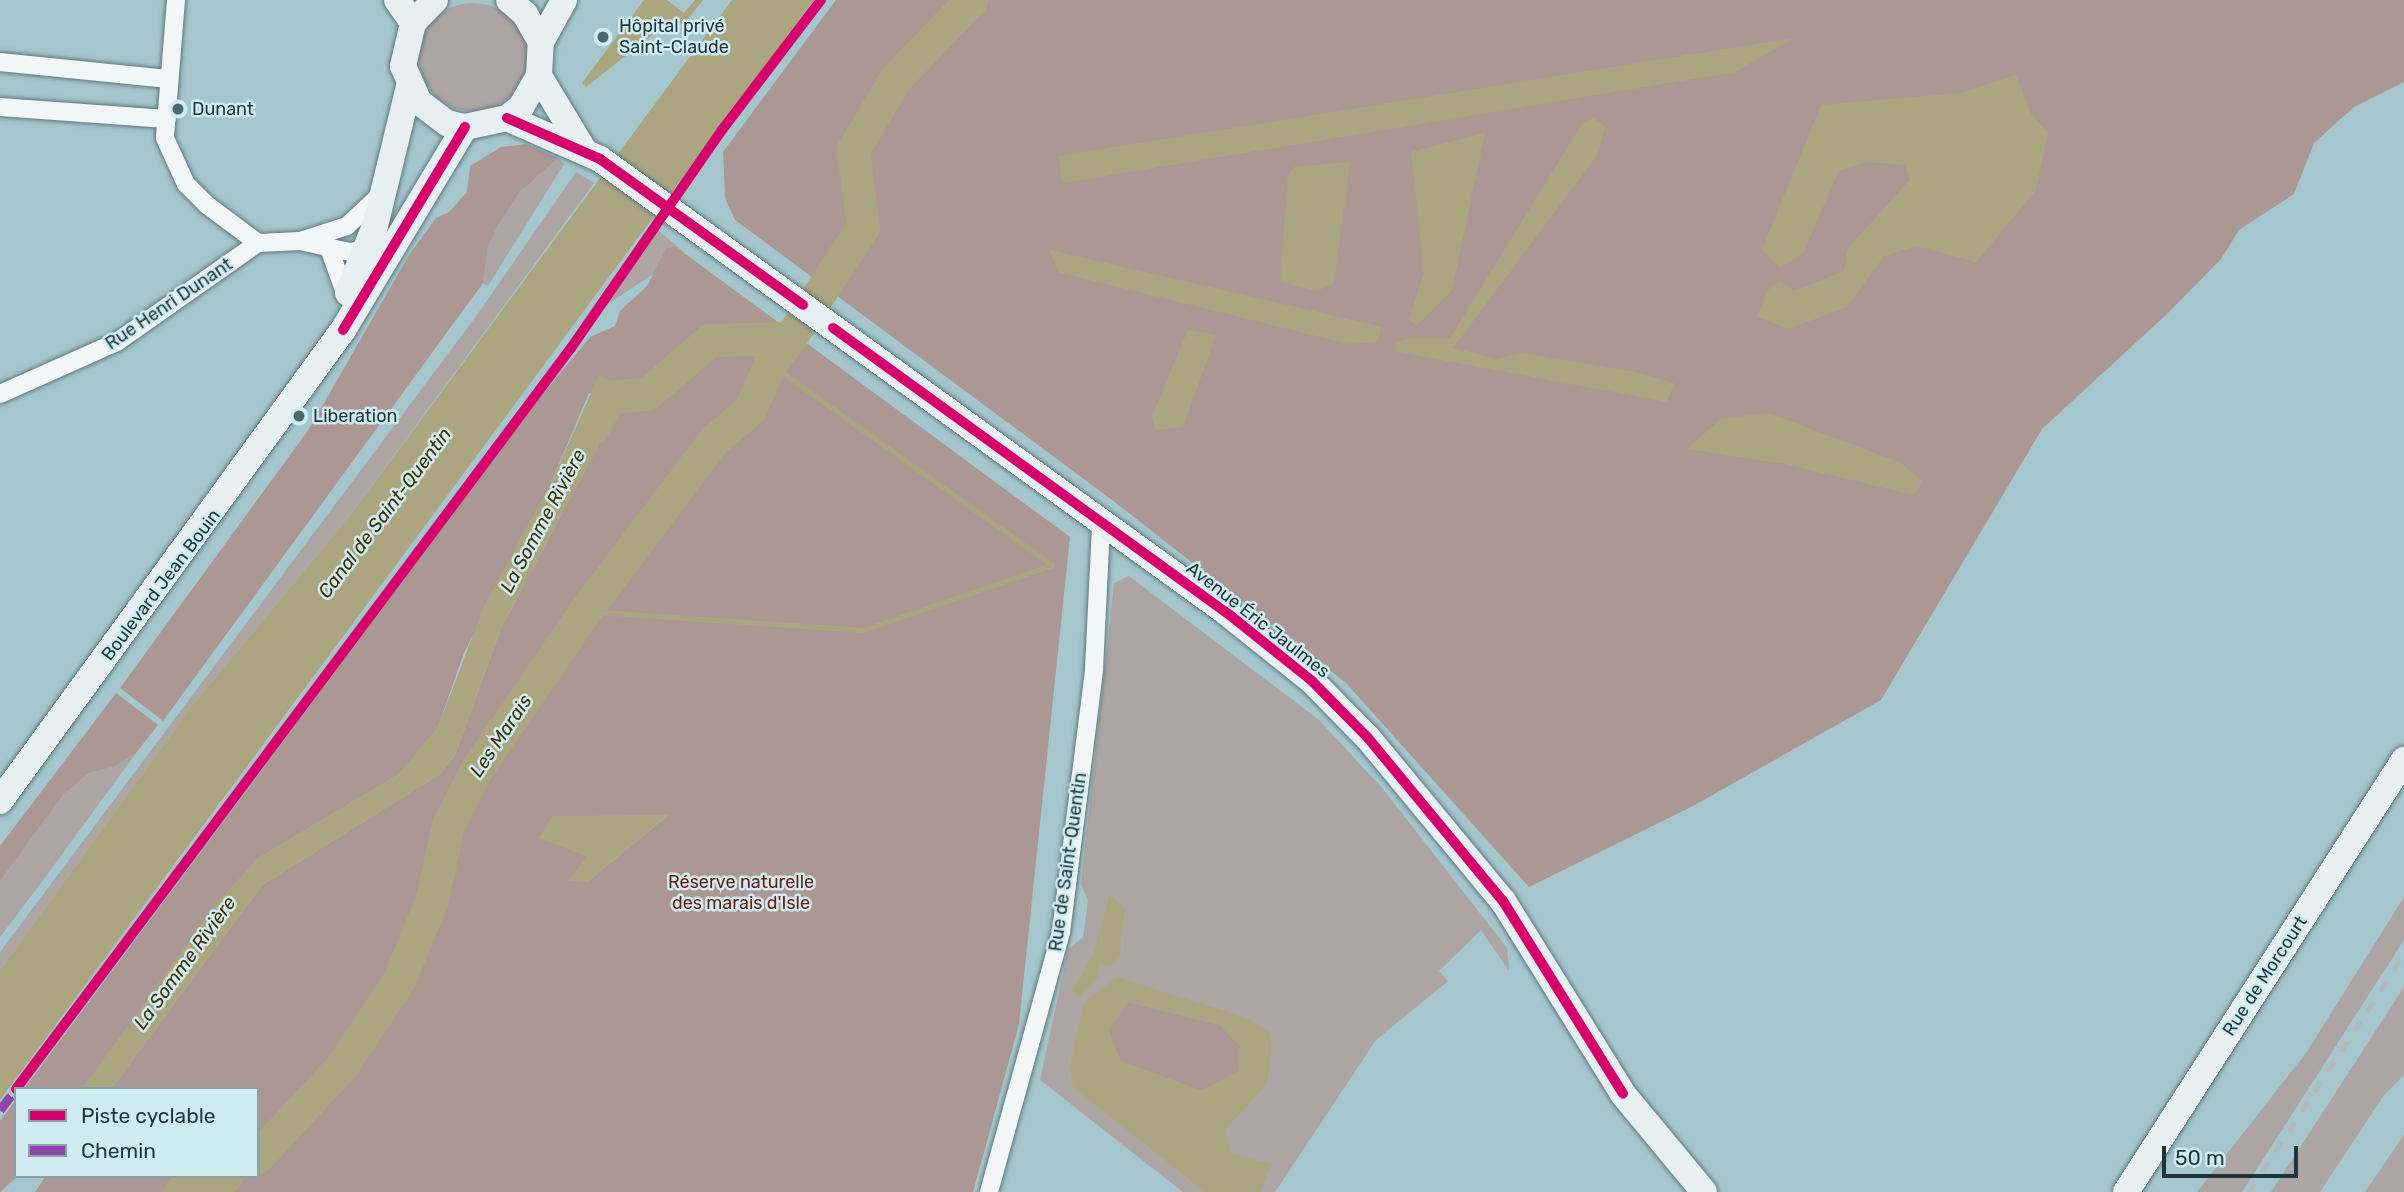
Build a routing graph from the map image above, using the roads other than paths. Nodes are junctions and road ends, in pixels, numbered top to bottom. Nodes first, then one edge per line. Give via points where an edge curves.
1 (176, 0) edge
2 (397, 0) edge
3 (435, 0) edge
4 (509, 0) edge
5 (564, 0) edge
6 (413, 23) junction
7 (541, 42) junction
8 (0, 62) edge
9 (539, 76) junction
10 (168, 79) junction
11 (409, 87) junction
12 (0, 107) edge
13 (507, 118) junction
14 (167, 119) junction
15 (465, 127) junction
16 (592, 154) junction
17 (383, 192) junction
18 (404, 224) junction
19 (300, 241) junction
20 (258, 243) junction
21 (329, 248) junction
22 (366, 252) junction
23 (346, 296) junction
24 (316, 366) junction
25 (0, 394) edge
26 (1101, 524) junction
27 (2404, 760) edge
28 (0, 802) edge
29 (989, 1192) edge
30 (1704, 1192) edge
31 (2126, 1192) edge

1 - 10 street
2 - 6 main road
3 - 6 main road
4 - 7 main road via 525,14
5 - 7 main road
6 - 11 main road via 403,66
7 - 9 main road
8 - 10 street
9 - 13 main road via 521,107
9 - 16 main road
10 - 14 street
11 - 15 main road via 432,114
11 - 17 main road
12 - 14 street
13 - 15 main road
13 - 16 main road
14 - 20 street via 165,138 186,184 230,226
15 - 18 main road
16 - 26 main road, Avenue Éric Jaulmes
17 - 19 street via 347,226
17 - 22 main road
18 - 22 street
18 - 24 main road via 344,330
19 - 20 street
19 - 21 street
20 - 25 street, Rue Henri Dunant via 117,342
21 - 22 street
21 - 23 street
22 - 23 main road
23 - 24 main road
24 - 28 main road, Boulevard Jean Bouin via 225,499
26 - 29 street, Rue de Saint-Quentin via 1094,669 1061,932
26 - 30 main road, Avenue Éric Jaulmes via 1300,672 1368,738 1503,901 1623,1094
27 - 31 main road, Rue de Morcourt

